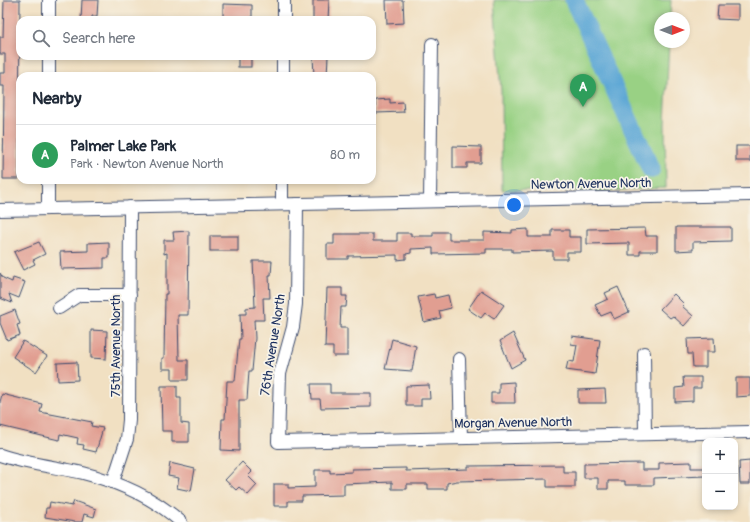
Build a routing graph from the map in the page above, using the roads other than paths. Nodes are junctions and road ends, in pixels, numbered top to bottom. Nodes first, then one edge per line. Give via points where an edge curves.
1 (49, 0) edge
2 (284, 0) edge
3 (49, 16) edge
4 (284, 16) edge
5 (432, 44) dead end
6 (49, 60) edge
7 (283, 60) edge
8 (49, 72) edge
9 (283, 72) edge
10 (48, 184) edge
11 (282, 184) edge
12 (750, 195) edge
13 (430, 201) junction
14 (282, 204) junction
15 (297, 204) junction
16 (130, 207) junction
17 (48, 209) junction
18 (0, 210) edge
19 (130, 295) junction
20 (59, 308) dead end
21 (644, 353) dead end
22 (459, 359) dead end
23 (750, 432) edge
24 (645, 434) junction
25 (461, 438) junction
26 (278, 442) joint
27 (0, 455) edge
28 (113, 482) junction
29 (181, 522) edge

1 - 3 street
2 - 4 street
5 - 13 street
6 - 8 street
7 - 9 street
10 - 17 street
11 - 14 street
12 - 13 street, Newton Avenue North
13 - 15 street, Newton Avenue North
14 - 15 street, Newton Avenue North
14 - 16 street, Newton Avenue North
15 - 26 street, 76th Avenue North via 296,304 293,327 280,374
16 - 17 street, Newton Avenue North
16 - 19 street, 75th Avenue North
17 - 18 street, Newton Avenue North
19 - 20 street via 79,295
19 - 28 street, 75th Avenue North via 128,440
21 - 24 street
22 - 25 street
23 - 24 street, Morgan Avenue North
24 - 25 street, Morgan Avenue North
25 - 26 street, Morgan Avenue North
27 - 28 street
28 - 29 street via 144,496

